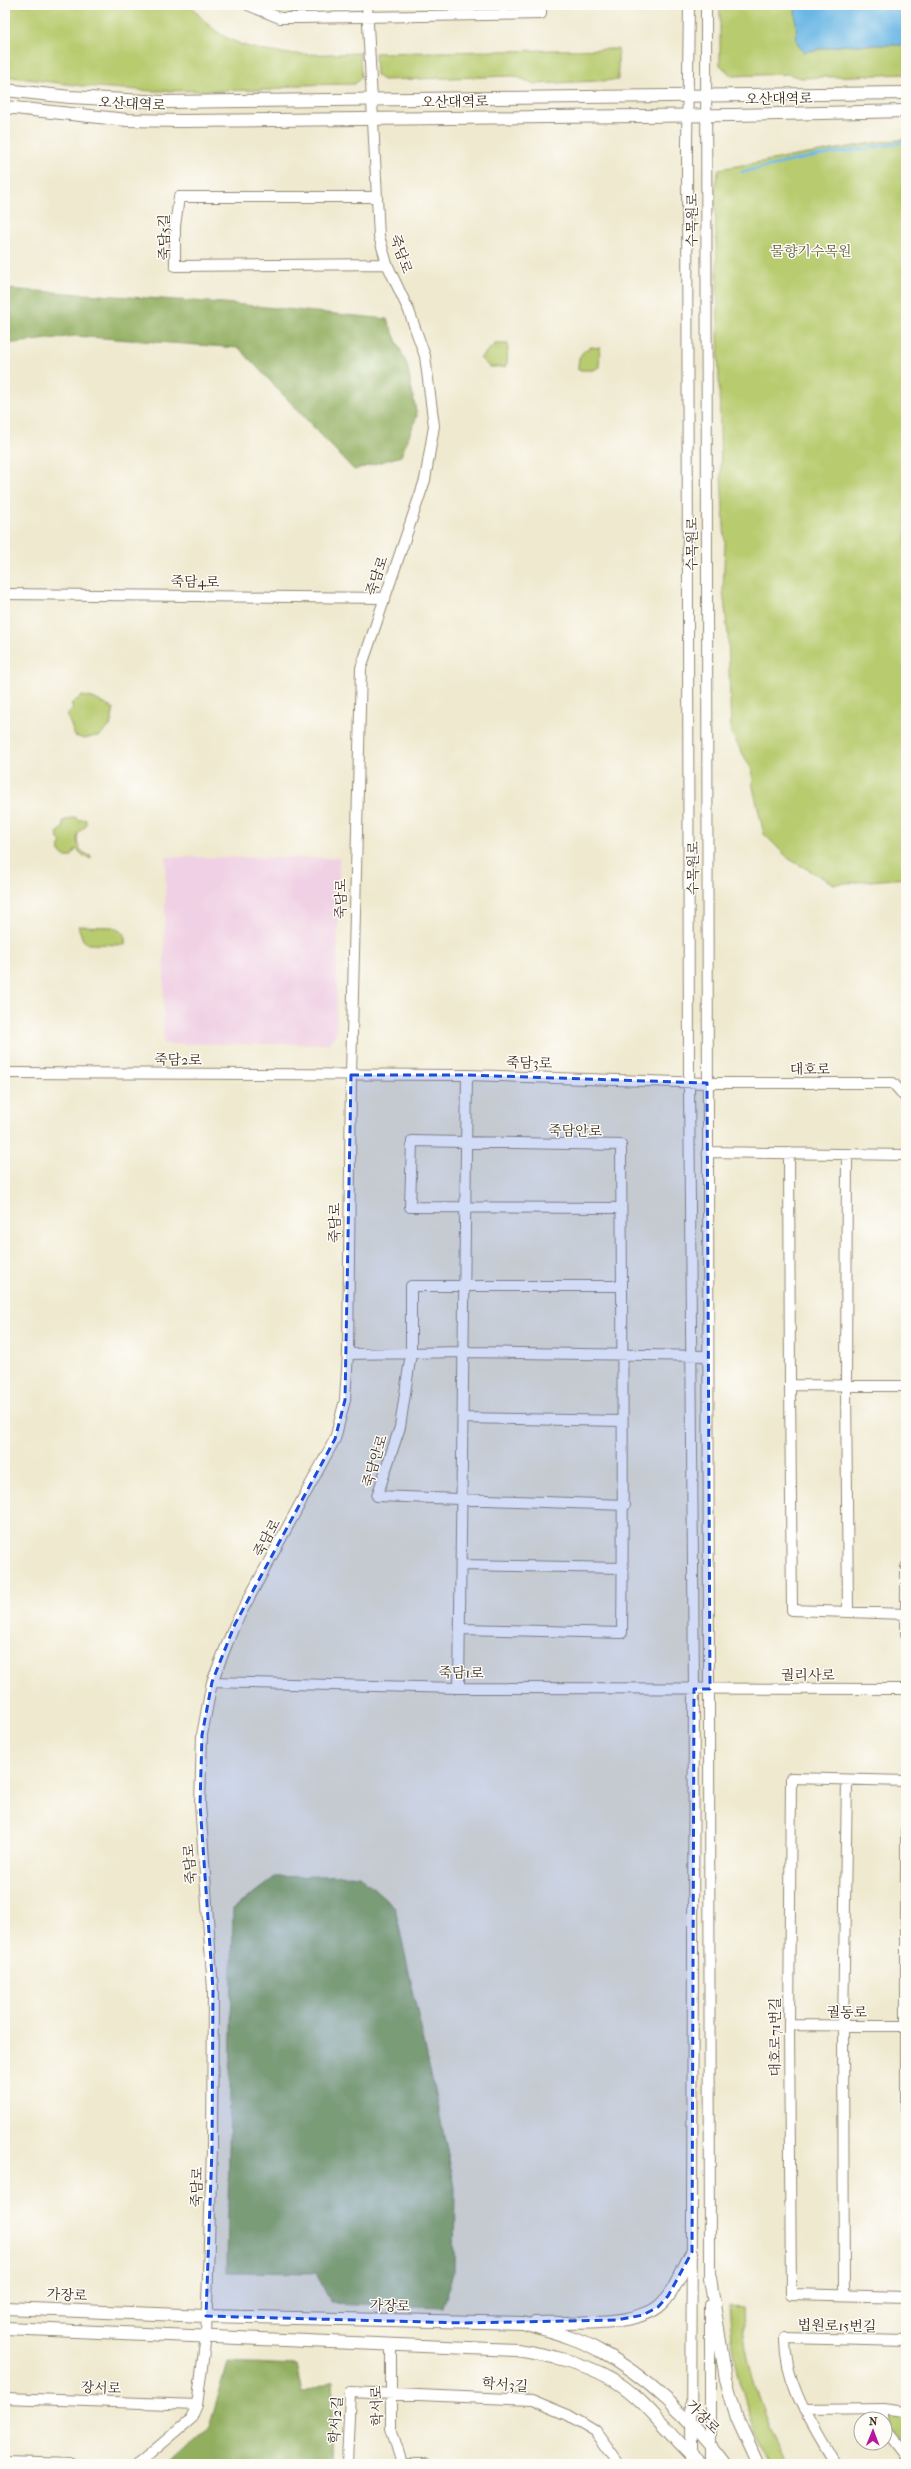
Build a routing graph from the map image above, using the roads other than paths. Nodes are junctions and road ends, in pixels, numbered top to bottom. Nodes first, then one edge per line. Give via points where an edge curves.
1 (248, 5) edge
2 (367, 5) edge
3 (475, 5) edge
4 (541, 5) edge
5 (689, 5) edge
6 (706, 5) edge
7 (367, 16) junction
8 (475, 16) junction
9 (5, 90) edge
10 (906, 93) edge
11 (688, 97) junction
12 (706, 97) junction
13 (371, 99) junction
14 (5, 107) edge
15 (906, 111) edge
16 (706, 114) junction
17 (688, 115) junction
18 (372, 118) junction
19 (377, 197) junction
20 (387, 264) junction
21 (5, 594) edge
22 (384, 598) junction
23 (5, 1072) edge
24 (351, 1075) junction
25 (467, 1075) junction
26 (689, 1083) junction
27 (707, 1084) junction
28 (906, 1098) edge
29 (466, 1143) junction
30 (707, 1152) junction
31 (789, 1153) junction
32 (847, 1154) junction
33 (906, 1155) edge
34 (466, 1208) junction
35 (621, 1208) junction
36 (464, 1285) junction
37 (622, 1286) junction
38 (464, 1352) junction
39 (411, 1353) junction
40 (348, 1354) junction
41 (623, 1354) junction
42 (692, 1355) junction
43 (708, 1356) junction
44 (790, 1385) junction
45 (906, 1386) edge
46 (846, 1387) junction
47 (463, 1418) junction
48 (622, 1421) junction
49 (462, 1501) junction
50 (625, 1505) junction
51 (461, 1565) junction
52 (906, 1567) edge
53 (623, 1568) junction
54 (848, 1611) junction
55 (906, 1614) edge
56 (460, 1629) junction
57 (906, 1634) edge
58 (212, 1682) junction
59 (459, 1688) junction
60 (694, 1689) junction
61 (710, 1689) junction
62 (906, 1689) edge
63 (847, 1780) junction
64 (906, 1781) edge
65 (906, 1831) edge
66 (789, 2025) junction
67 (906, 2026) edge
68 (843, 2027) junction
69 (906, 2109) edge
70 (692, 2252) junction
71 (710, 2278) junction
72 (844, 2295) junction
73 (906, 2297) edge
74 (5, 2308) edge
75 (206, 2316) junction
76 (523, 2323) junction
77 (5, 2328) edge
78 (206, 2336) junction
79 (906, 2338) edge
80 (906, 2341) edge
81 (391, 2345) junction
82 (389, 2394) junction
83 (5, 2398) edge
84 (197, 2405) junction
85 (804, 2410) junction
86 (853, 2412) edge
87 (906, 2412) edge
88 (893, 2413) edge
89 (691, 2425) junction
90 (893, 2439) edge
91 (710, 2444) junction
92 (906, 2456) edge
93 (691, 2460) edge
94 (5, 2462) edge
95 (72, 2464) edge
96 (138, 2464) edge
97 (347, 2464) edge
98 (402, 2464) edge
99 (424, 2464) edge
100 (619, 2464) edge
101 (701, 2464) edge
102 (710, 2464) edge
103 (725, 2464) edge
104 (758, 2464) edge
105 (835, 2464) edge

1 - 7 street via 280,18
2 - 7 street, 죽담로
3 - 8 street
4 - 8 street via 541,14
5 - 11 street, 수목원로
6 - 12 street, 수목원로
7 - 8 street
7 - 13 street, 죽담로
9 - 13 main road, 오산대역로 via 135,102
10 - 12 main road, 오산대역로
11 - 12 main road, 오산대역로
11 - 13 main road, 오산대역로
11 - 17 street, 수목원로
12 - 16 street, 수목원로
13 - 18 street, 죽담로
14 - 18 main road, 오산대역로 via 127,120
15 - 16 main road, 오산대역로
16 - 17 main road, 오산대역로
16 - 27 street, 수목원로
17 - 18 main road, 오산대역로
17 - 26 street, 수목원로
18 - 19 street, 죽담로
19 - 20 street, 죽담로 via 379,236
19 - 20 street, 죽담5길 via 179,196 175,226 175,266
20 - 22 street, 죽담로 via 409,311 425,356 434,426 425,480
21 - 22 street, 죽담4로
22 - 24 street, 죽담로 via 361,668
23 - 24 street, 죽담2로
24 - 25 street, 죽담3로
24 - 40 street, 죽담로
25 - 26 street, 죽담3로
25 - 29 street
26 - 27 street, 죽담3로
26 - 42 street, 수목원로
27 - 28 street, 대호로 via 893,1084
27 - 30 street, 수목원로
29 - 34 street
29 - 34 street, 죽담안로 via 412,1141 410,1207
29 - 35 street, 죽담안로 via 621,1145
30 - 31 street
30 - 43 street, 수목원로
31 - 32 street
31 - 44 street
32 - 33 street
32 - 46 street
34 - 35 street, 죽담안로
34 - 36 street
35 - 37 street, 죽담안로
36 - 37 street, 죽담안로
36 - 38 street
36 - 39 street, 죽담안로 via 411,1286
37 - 41 street, 죽담안로
38 - 39 street
38 - 41 street
38 - 47 street
39 - 40 street
39 - 49 street, 죽담안로 via 400,1427 377,1496
40 - 58 street, 죽담로 via 345,1400 335,1439 235,1624
41 - 42 street
41 - 48 street, 죽담안로
42 - 43 street
42 - 60 street, 수목원로
43 - 61 street, 수목원로
44 - 46 street
44 - 54 street via 792,1610
45 - 46 street
46 - 54 street
47 - 48 street
47 - 49 street
48 - 50 street, 죽담안로
49 - 50 street, 죽담안로
49 - 51 street
50 - 53 street, 죽담안로
51 - 53 street
51 - 56 street
52 - 55 street
53 - 56 street, 죽담안로 via 622,1633
54 - 55 street
55 - 57 street
56 - 59 street
58 - 59 street, 죽담1로
58 - 75 street, 죽담로 via 202,1735 200,1804 212,1990 212,2149
59 - 60 street, 죽담1로
60 - 61 street, 죽담1로
60 - 70 street, 수목원로
61 - 62 street, 궐리사로
61 - 71 street, 수목원로
63 - 64 street, 대호로71번길
63 - 66 street, 대호로71번길 via 791,1778
63 - 68 street
65 - 67 street
66 - 68 street, 궐동로
66 - 72 street, 대호로71번길 via 791,2294
67 - 68 street, 궐동로
67 - 69 street
68 - 72 street
70 - 76 main road via 668,2296 658,2307 642,2315 617,2320
70 - 89 street, 수목원로
71 - 91 street, 수목원로
71 - 104 main road via 726,2380 737,2418
72 - 73 street, 대호로71번길
74 - 75 main road, 가장로
75 - 76 main road, 가장로
75 - 78 street, 죽담로
76 - 89 main road, 가장로 via 565,2335 615,2359 632,2370
77 - 78 main road
78 - 81 main road
78 - 84 street
79 - 80 street
80 - 85 street, 법원로15번길 via 785,2338 785,2356
81 - 82 street, 학서로
81 - 93 main road via 517,2350 553,2356 574,2364 610,2378 627,2391
82 - 97 street, 학서2길 via 350,2392
82 - 98 street, 학서로 via 391,2428
82 - 100 street, 학서3길 via 532,2400 568,2415 595,2431
83 - 84 street, 장서로
84 - 96 street via 191,2419
85 - 86 street
85 - 105 street, 법원로15번길
87 - 88 street
89 - 91 main road, 가장로
89 - 93 street, 수목원로
90 - 92 street
91 - 102 street
91 - 103 main road, 가장로
93 - 101 main road
94 - 95 street
98 - 99 street

